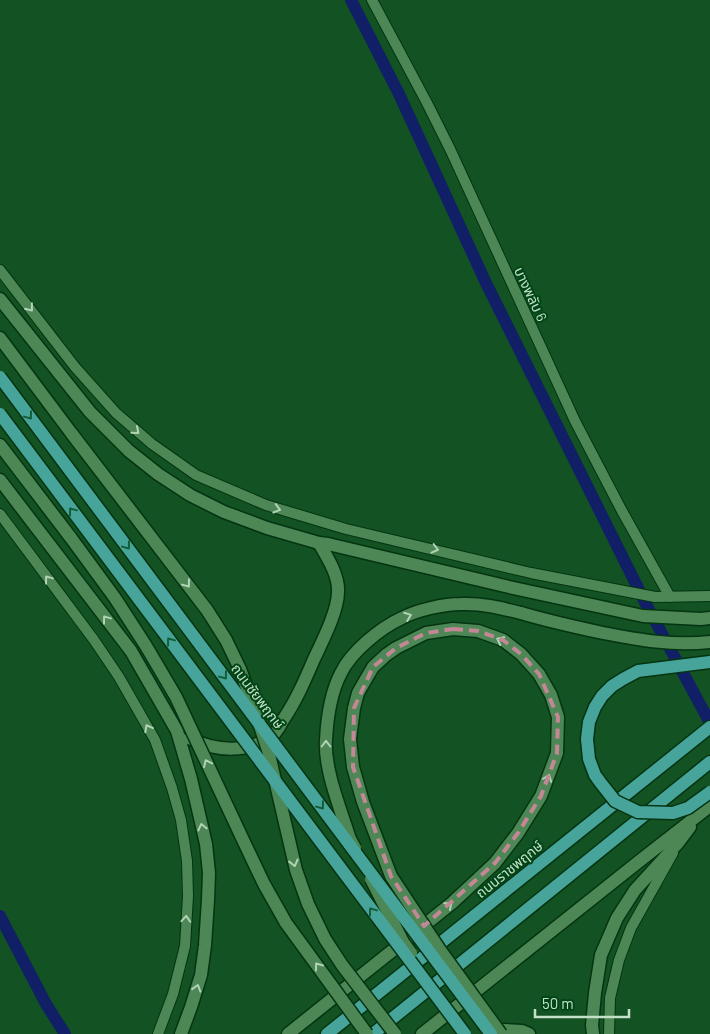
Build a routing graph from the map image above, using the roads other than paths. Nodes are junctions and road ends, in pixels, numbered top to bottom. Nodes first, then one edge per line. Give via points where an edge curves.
1 (372, 0) edge
2 (0, 270) edge
3 (0, 298) edge
4 (0, 338) edge
5 (0, 377) edge
6 (0, 414) edge
7 (0, 444) edge
8 (0, 480) edge
9 (0, 514) edge
10 (319, 543) junction
11 (710, 596) edge
12 (670, 597) junction
13 (710, 618) edge
14 (710, 642) edge
15 (710, 662) edge
16 (710, 727) edge
17 (177, 731) junction
18 (708, 763) edge
19 (710, 792) edge
20 (710, 806) edge
21 (698, 815) junction
22 (678, 843) junction
23 (158, 1034) edge
24 (181, 1034) edge
25 (288, 1034) edge
26 (327, 1034) edge
27 (367, 1034) edge
28 (373, 1034) edge
29 (395, 1034) edge
30 (422, 1034) edge
31 (465, 1034) edge
32 (470, 1034) edge
33 (492, 1034) edge
34 (501, 1034) edge
35 (529, 1034) edge
36 (593, 1034) edge
37 (609, 1034) edge

1 - 12 street, บางพลับ 6 via 450,149 575,421
2 -> 12 street via 75,367 116,413 196,475 266,506 346,529 531,573 655,597
3 - 10 main road via 90,412 129,451 158,474 224,512
4 -> 29 main road, bridge via 201,602 226,640 240,668 268,750 296,870 308,904 342,965
5 -> 33 main road, ถนนชัยพฤกษ์, bridge
31 -> 6 main road, bridge
27 -> 7 main road, bridge via 286,923 248,851 176,696 146,646 115,598
17 -> 8 main road via 131,651
23 -> 9 street via 173,994 185,946 188,896 182,828 172,788 155,740 119,676
10 - 13 main road via 643,616
10 - 17 main road via 337,580 337,600 327,632 294,703 275,732 257,745 227,749 193,740
11 - 12 street
32 -> 14 main road, bridge via 403,942 350,839 327,766 326,733 333,694 341,674 353,655 402,618 426,609 460,604 488,606 638,640
15 - 19 main road, bridge via 638,671 623,678 602,696 595,707 588,722 586,739 588,759 595,776 615,801 638,812 673,813 688,808
16 - 26 main road, ถนนราชพฤกษ์
24 -> 17 main road via 201,975 209,874 206,844
18 - 28 main road
20 - 21 main road
21 - 22 main road
21 - 30 main road
22 - 36 main road via 635,890 601,955
22 - 37 street via 631,928 619,960 610,998
25 -> 34 main road, bridge via 452,903 495,863 541,796 557,753 558,717 551,695 539,674 521,654 502,640 478,631 453,629 426,633 396,648 373,667 358,693 354,708 350,739 353,767 391,876 440,950
34 - 35 main road via 505,1030

